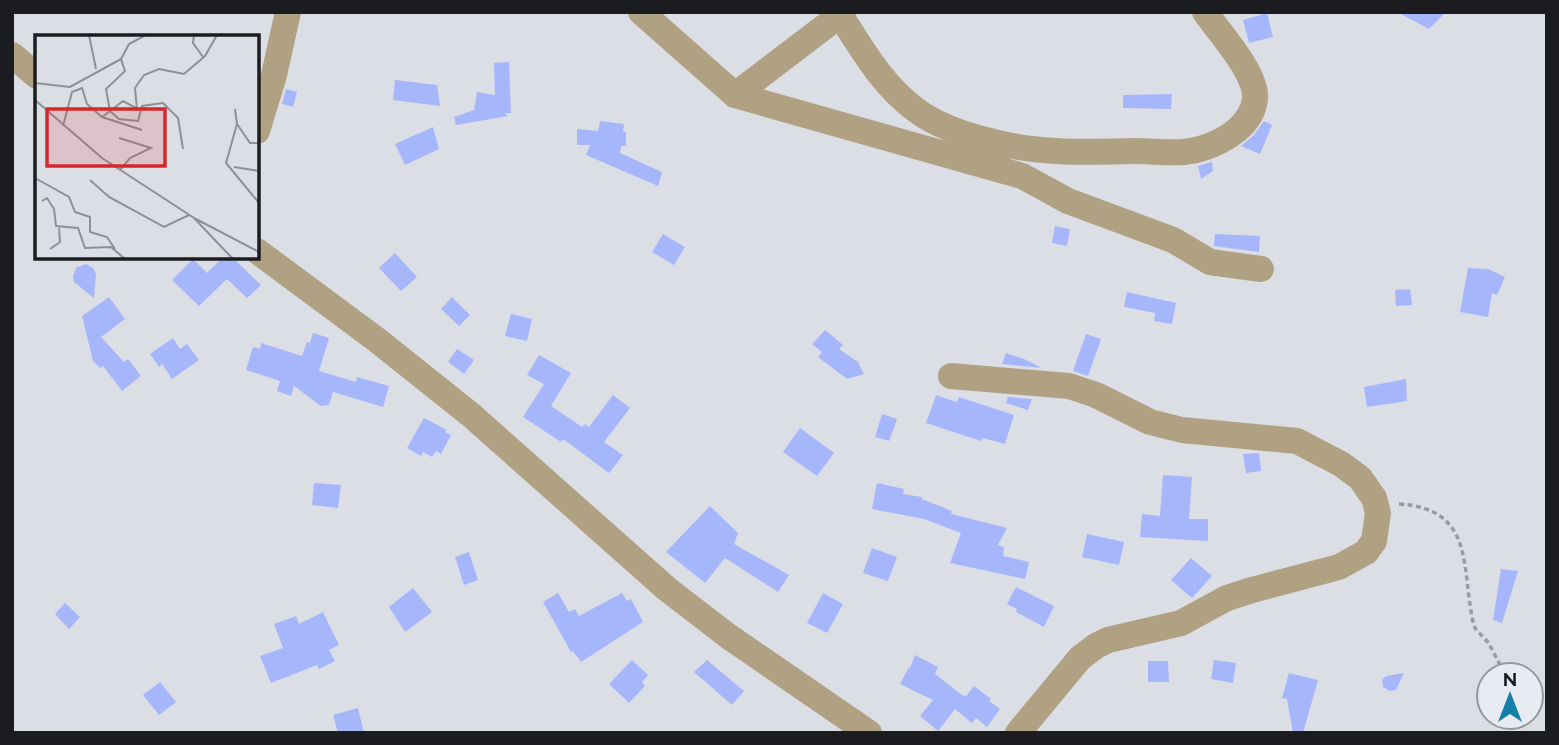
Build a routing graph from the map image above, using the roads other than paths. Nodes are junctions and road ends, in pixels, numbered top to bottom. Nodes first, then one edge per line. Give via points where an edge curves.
1 (288, 12) edge
2 (641, 12) edge
3 (1205, 12) edge
4 (841, 13) edge
5 (12, 55) edge
6 (35, 74) edge
7 (735, 95) junction
8 (259, 125) edge
9 (259, 252) edge
10 (1261, 269) dead end
11 (951, 376) dead end
12 (869, 733) edge
13 (1018, 733) edge

1 - 8 street
2 - 7 street
3 - 4 street via 1253,81 1255,97 1242,126 1200,149 1080,153 994,142 952,129 916,110 882,78
4 - 7 street
5 - 6 street
7 - 10 street via 1022,176 1068,201 1173,240 1210,262
9 - 12 street via 471,415 667,589
11 - 13 street via 1069,386 1150,422 1182,430 1297,441 1360,478 1378,513 1374,541 1366,552 1339,567 1227,598 1181,623 1097,646 1080,658

